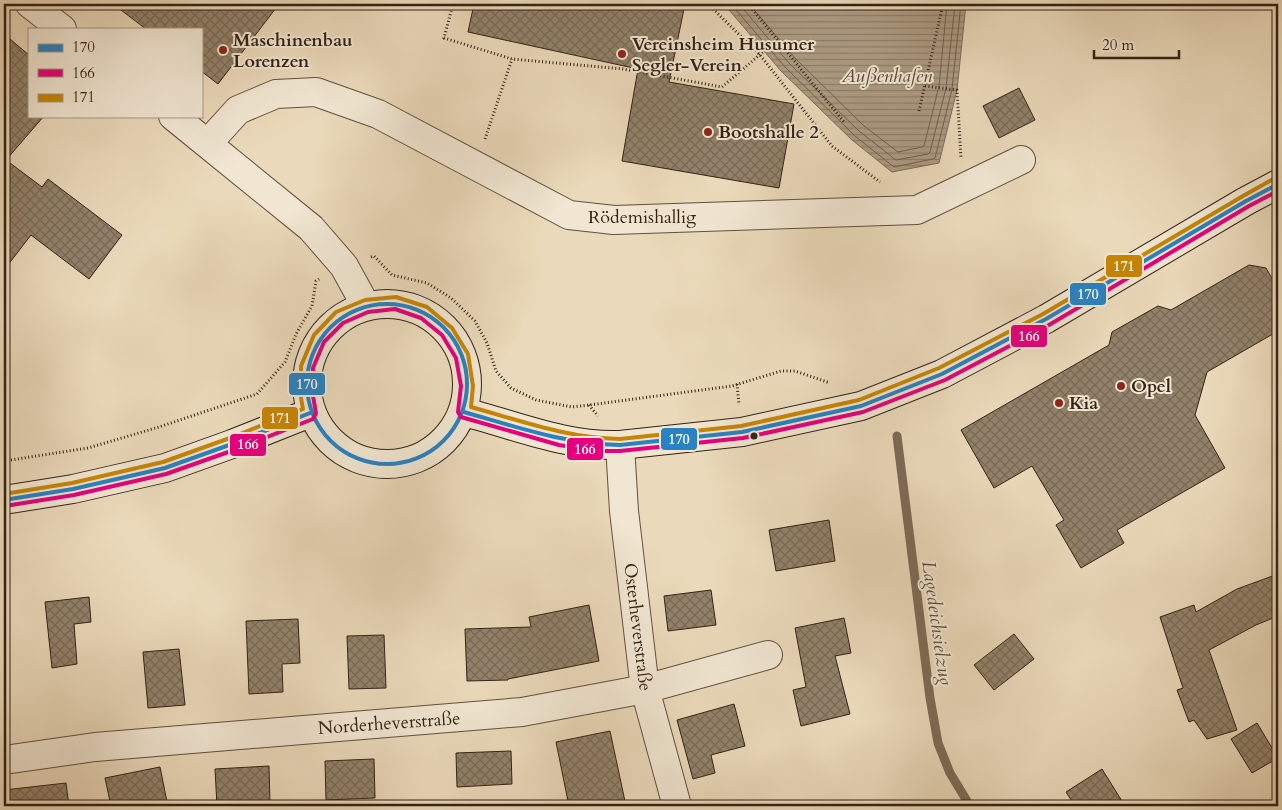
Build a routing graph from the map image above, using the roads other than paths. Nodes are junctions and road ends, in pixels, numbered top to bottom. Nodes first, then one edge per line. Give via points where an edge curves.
1 (30, 4) edge
2 (61, 28) edge
3 (177, 118) edge
4 (208, 143) junction
5 (1021, 160) dead end
6 (1278, 184) edge
7 (366, 306) junction
8 (464, 412) junction
9 (310, 413) junction
10 (620, 445) junction
11 (4, 500) edge
12 (768, 655) dead end
13 (645, 689) junction
14 (4, 760) edge
15 (677, 806) edge

1 - 2 street
3 - 4 street
4 - 5 street, Rödemishallig via 238,110 276,94 316,92 378,114 569,216 614,220 917,210
4 - 7 street via 311,228 344,266
6 - 10 street via 1046,319 942,374 860,406 742,432
7 - 8 street via 396,303 424,312 447,331 462,356 467,386
7 - 9 street via 339,318 319,340 307,367
8 - 9 street via 445,439 421,456 392,464 363,461 336,447
8 - 10 street via 570,440 604,446
9 - 11 street via 165,468 73,489
10 - 13 street, Osterheverstraße via 624,511
12 - 13 street, Norderheverstraße
13 - 14 street, Norderheverstraße via 522,712 95,747
13 - 15 street, Osterheverstraße

